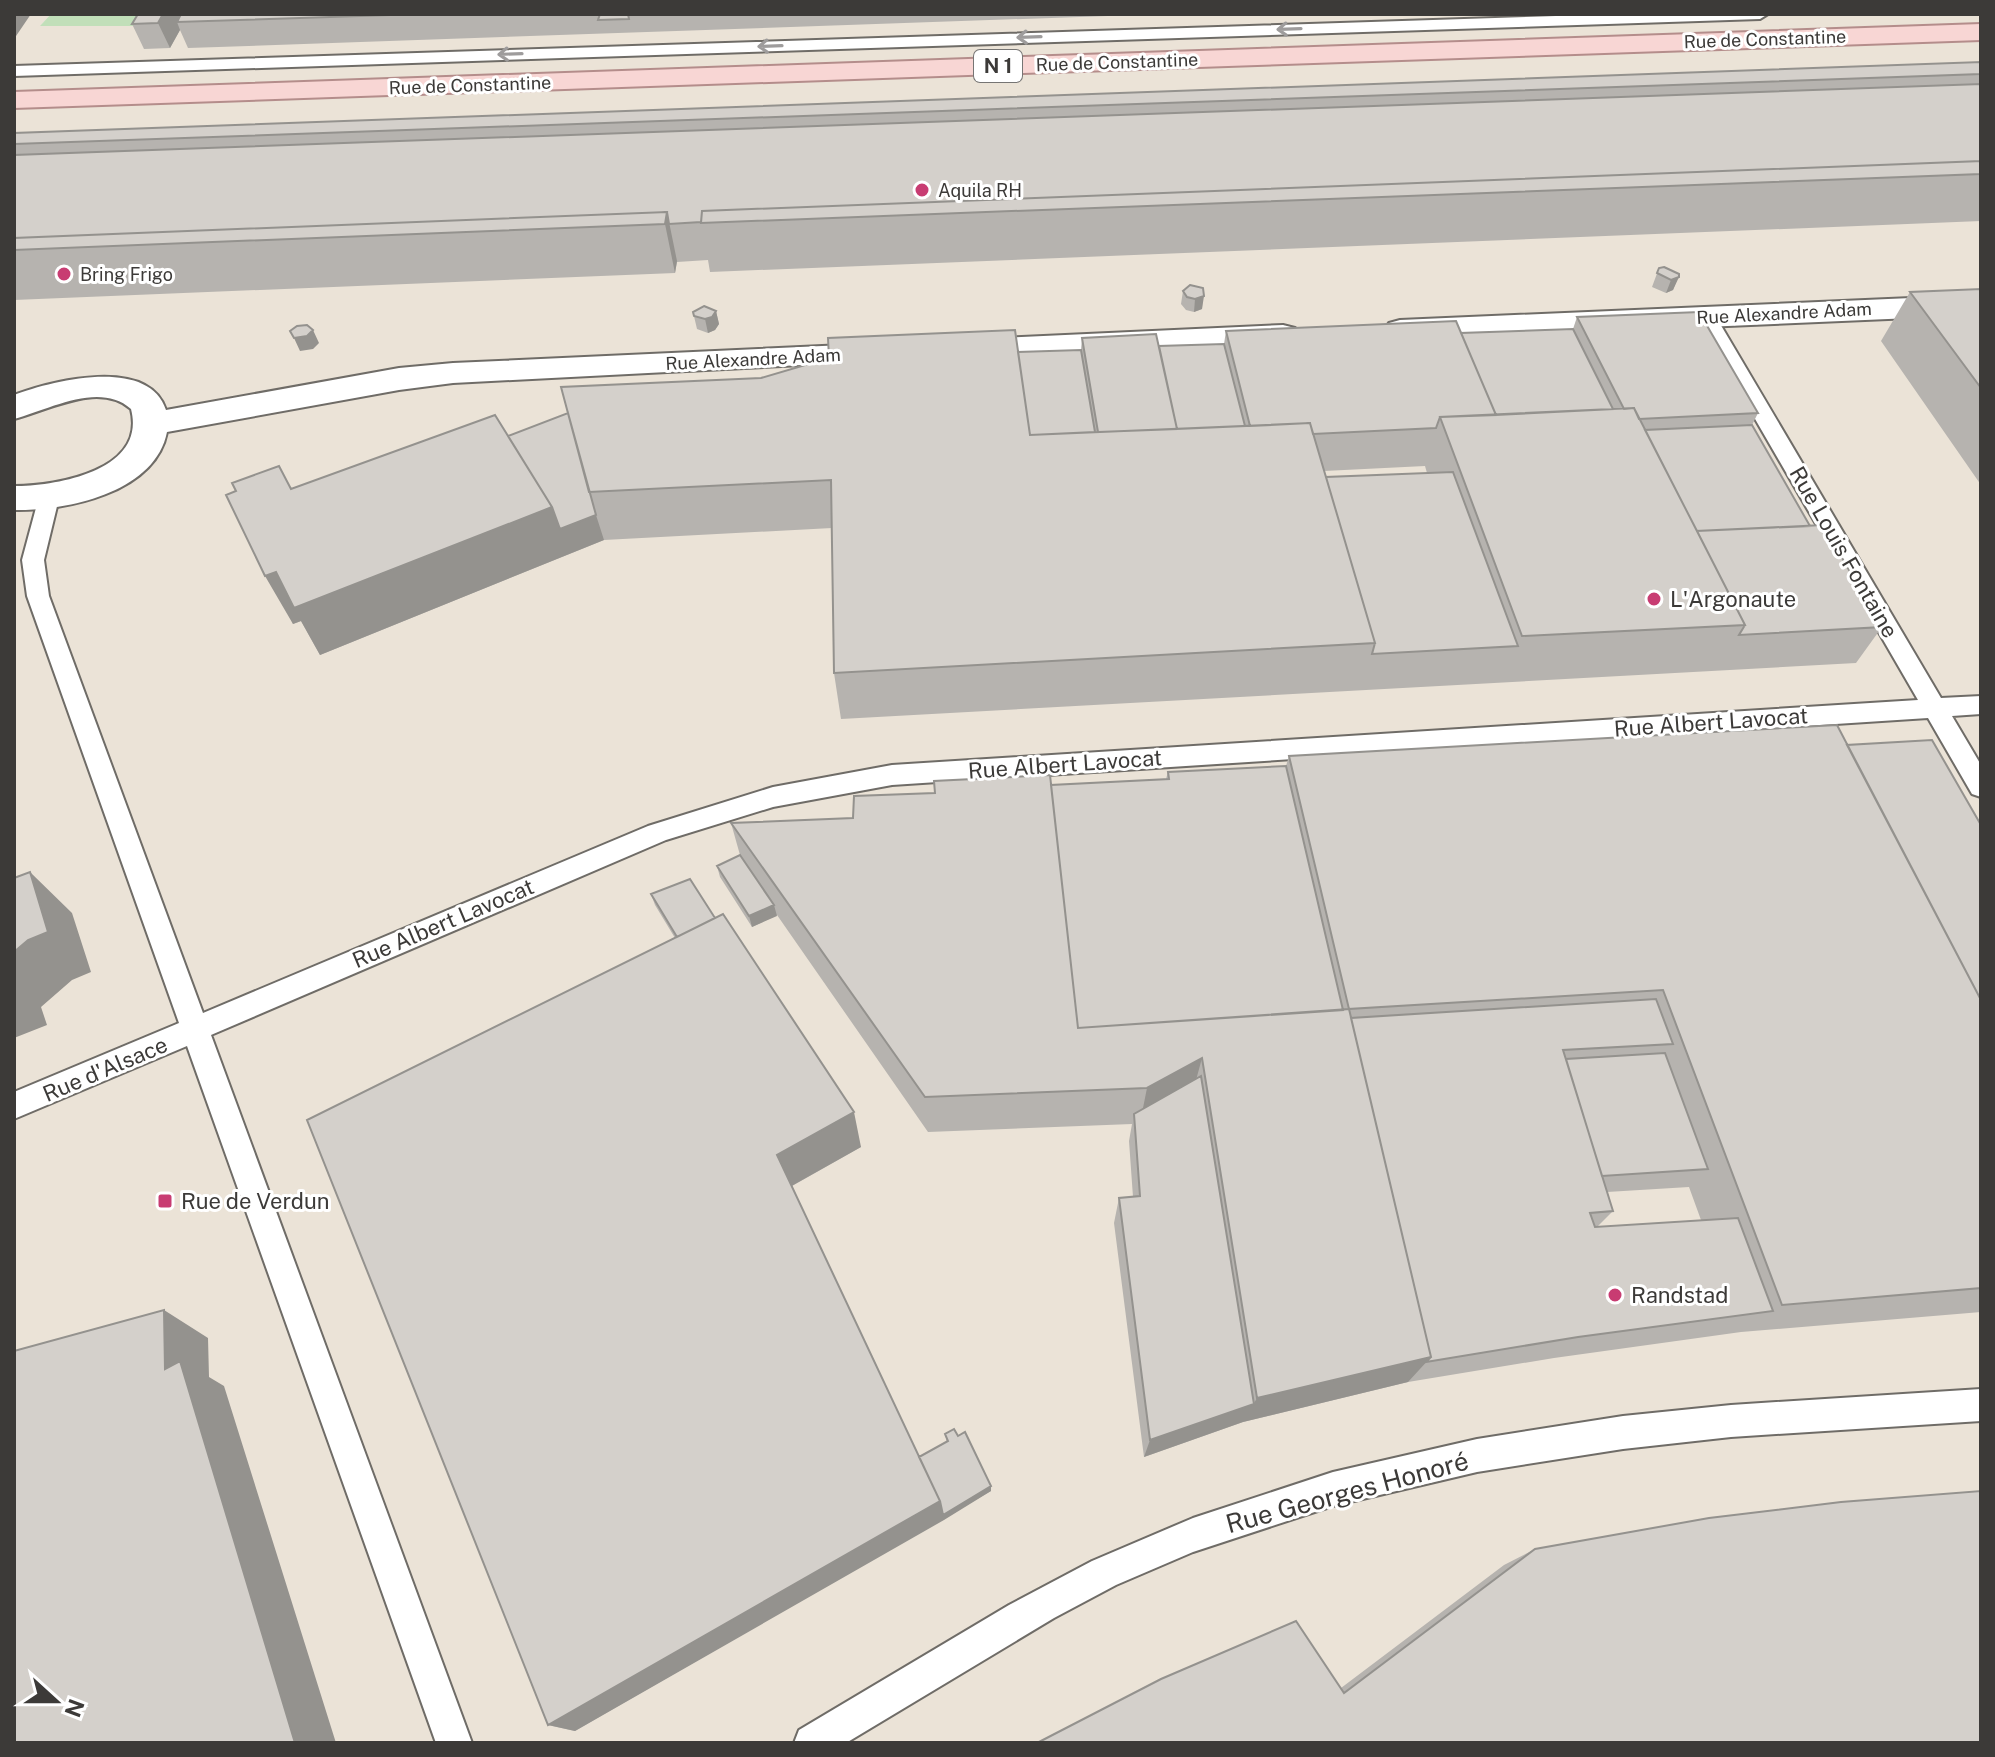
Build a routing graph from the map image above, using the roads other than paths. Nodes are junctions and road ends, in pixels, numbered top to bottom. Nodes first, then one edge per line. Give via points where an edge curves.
1 (1759, 14) edge
2 (1981, 32) edge
3 (14, 71) edge
4 (14, 100) edge
5 (1981, 305) edge
6 (1706, 317) junction
7 (1363, 332) edge
8 (1315, 334) edge
9 (14, 408) edge
10 (152, 424) junction
11 (31, 498) edge
12 (1981, 705) edge
13 (1935, 708) junction
14 (1981, 787) edge
15 (195, 1031) junction
16 (14, 1106) edge
17 (1981, 1405) edge
18 (454, 1743) edge
19 (812, 1743) edge

1 -> 3 lane
2 - 4 main road, Rue de Constantine / N 1
5 - 6 street, Rue Alexandre Adam
6 - 7 street, Rue Alexandre Adam
6 - 13 lane, Rue Louis Fontaine
8 - 10 street, Rue Alexandre Adam via 484,370 399,379
9 - 10 street via 61,390 110,388 138,398
10 - 11 street via 142,449 115,473 76,491
11 - 15 lane via 38,596
12 - 13 lane, Rue Albert Lavocat
13 - 14 lane, Rue Louis Fontaine
13 - 15 lane, Rue Albert Lavocat via 841,782 730,807 657,833
15 - 16 lane, Rue d'Alsace
15 - 18 lane
17 - 19 lane, Rue Georges Honoré via 1696,1424 1598,1437 1405,1470 1304,1498 1123,1564 1031,1612

